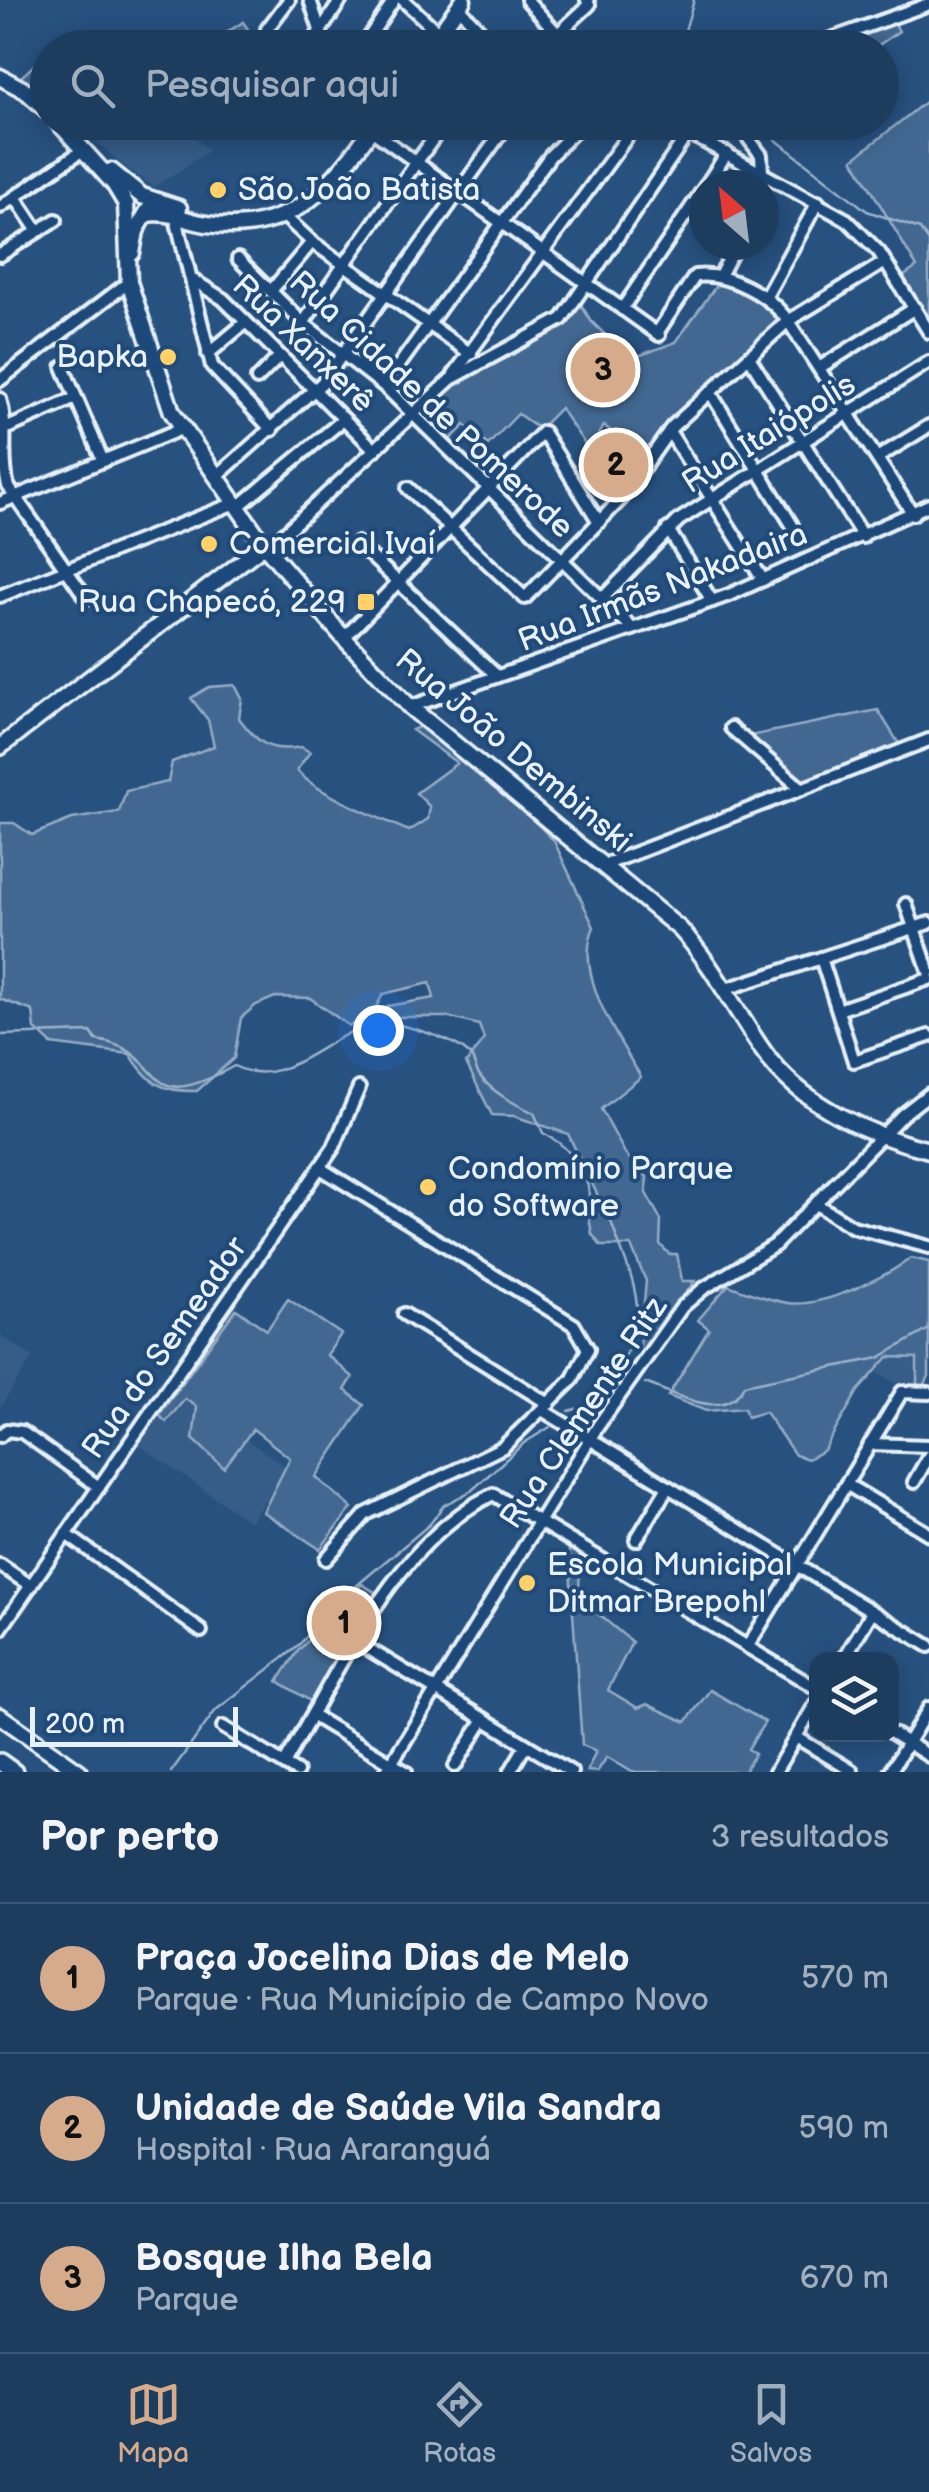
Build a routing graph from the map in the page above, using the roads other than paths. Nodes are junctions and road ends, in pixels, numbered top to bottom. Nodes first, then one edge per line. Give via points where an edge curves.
1 (289, 0) edge
2 (310, 0) edge
3 (341, 0) edge
4 (394, 0) edge
5 (403, 0) edge
6 (527, 0) edge
7 (586, 0) edge
8 (461, 3) edge
9 (912, 4) edge
10 (929, 4) edge
11 (266, 29) dead end
12 (317, 30) edge
13 (321, 30) edge
14 (374, 30) edge
15 (435, 30) edge
16 (442, 30) edge
17 (483, 30) edge
18 (554, 30) edge
19 (562, 30) edge
20 (849, 30) edge
21 (0, 78) edge
22 (30, 95) edge
23 (74, 140) edge
24 (79, 140) edge
25 (364, 140) edge
26 (391, 140) edge
27 (432, 140) edge
28 (496, 140) edge
29 (559, 140) edge
30 (622, 140) edge
31 (684, 140) edge
32 (704, 140) edge
33 (750, 140) edge
34 (83, 150) junction
35 (728, 153) junction
36 (417, 162) junction
37 (716, 170) edge
38 (757, 170) edge
39 (764, 170) edge
40 (779, 182) edge
41 (0, 188) edge
42 (460, 192) junction
43 (142, 196) junction
44 (13, 198) junction
45 (818, 202) junction
46 (0, 207) edge
47 (126, 207) junction
48 (689, 210) edge
49 (145, 216) junction
50 (286, 216) junction
51 (56, 220) dead end
52 (182, 220) junction
53 (502, 222) junction
54 (225, 226) junction
55 (38, 230) junction
56 (312, 242) junction
57 (543, 252) junction
58 (0, 255) edge
59 (238, 259) dead end
60 (728, 260) edge
61 (885, 262) junction
62 (344, 264) junction
63 (720, 276) junction
64 (193, 280) junction
65 (128, 282) junction
66 (588, 284) junction
67 (270, 291) junction
68 (387, 294) junction
69 (765, 298) junction
70 (914, 308) junction
71 (622, 309) junction
72 (140, 315) junction
73 (788, 321) junction
74 (246, 322) junction
75 (302, 323) junction
76 (429, 324) junction
77 (929, 332) edge
78 (208, 354) junction
79 (344, 354) junction
80 (472, 354) junction
81 (280, 356) junction
82 (749, 357) junction
83 (929, 362) edge
84 (63, 367) dead end
85 (819, 368) junction
86 (257, 379) dead end
87 (451, 379) junction
88 (0, 380) edge
89 (384, 386) junction
90 (315, 391) junction
91 (710, 392) junction
92 (76, 398) junction
93 (0, 400) edge
94 (848, 414) junction
95 (413, 415) junction
96 (344, 420) junction
97 (929, 426) edge
98 (5, 428) junction
99 (181, 428) junction
100 (272, 430) junction
101 (669, 431) junction
102 (803, 442) junction
103 (375, 450) junction
104 (877, 458) junction
105 (103, 461) junction
106 (758, 470) junction
107 (216, 477) junction
108 (408, 488) dead end
109 (488, 488) junction
110 (14, 497) junction
111 (712, 500) junction
112 (0, 503) edge
113 (236, 505) junction
114 (929, 505) edge
115 (913, 514) junction
116 (598, 522) junction
117 (792, 525) dead end
118 (450, 528) junction
119 (668, 529) junction
120 (863, 537) junction
121 (357, 543) dead end
122 (264, 544) junction
123 (562, 560) junction
124 (66, 570) junction
125 (763, 580) junction
126 (398, 582) junction
127 (0, 596) edge
128 (86, 598) dead end
129 (602, 599) junction
130 (712, 601) junction
131 (633, 629) junction
132 (344, 638) junction
133 (497, 676) junction
134 (410, 707) junction
135 (731, 728) dead end
136 (929, 740) edge
137 (0, 747) edge
138 (802, 789) junction
139 (604, 865) junction
140 (906, 904) dead end
141 (929, 923) edge
142 (914, 928) junction
143 (822, 958) junction
144 (929, 976) edge
145 (726, 989) junction
146 (838, 1010) junction
147 (929, 1036) edge
148 (359, 1088) dead end
149 (929, 1094) edge
150 (882, 1135) junction
151 (929, 1150) edge
152 (320, 1168) junction
153 (816, 1204) junction
154 (929, 1246) edge
155 (404, 1314) dead end
156 (929, 1392) edge
157 (546, 1407) junction
158 (4, 1433) edge
159 (590, 1439) junction
160 (870, 1444) junction
161 (929, 1446) edge
162 (929, 1456) edge
163 (914, 1482) dead end
164 (846, 1484) junction
165 (99, 1487) junction
166 (668, 1487) junction
167 (540, 1520) junction
168 (66, 1534) junction
169 (929, 1534) edge
170 (636, 1540) dead end
171 (326, 1559) dead end
172 (0, 1564) edge
173 (796, 1566) junction
174 (31, 1586) junction
175 (872, 1612) junction
176 (0, 1630) edge
177 (201, 1632) dead end
178 (357, 1642) junction
179 (748, 1646) junction
180 (929, 1646) edge
181 (848, 1652) edge
182 (809, 1684) edge
183 (436, 1690) junction
184 (929, 1708) edge
185 (0, 1716) edge
186 (313, 1716) junction
187 (809, 1716) edge
188 (484, 1719) junction
189 (223, 1727) dead end
190 (796, 1737) junction
191 (899, 1738) edge
192 (908, 1743) junction
193 (526, 1745) junction
194 (929, 1756) edge
195 (0, 1762) edge
196 (284, 1764) junction
197 (455, 1766) dead end
198 (389, 1768) edge
199 (14, 1772) edge
200 (80, 1772) edge
201 (297, 1772) edge
202 (406, 1772) edge
203 (510, 1772) edge
204 (570, 1772) edge
205 (775, 1772) edge
206 (852, 1772) edge
207 (890, 1772) edge

1 - 11 street
2 - 12 street
3 - 13 street
4 - 14 street
5 - 15 street
6 - 18 street
7 - 19 street via 589,5
8 - 16 main road
8 - 17 street
9 - 10 street
9 - 20 street
21 - 22 main road
23 - 34 main road
24 - 43 main road
25 - 50 main road via 329,186
26 - 36 street
27 - 36 street
28 - 42 street
29 - 53 street
30 - 57 street
31 - 66 street
32 - 35 street
33 - 39 street
34 - 44 street
34 - 47 main road
35 - 37 street
35 - 38 street
36 - 42 street
36 - 62 street
40 - 45 street
41 - 44 street
42 - 53 street
42 - 68 street
43 - 47 main road via 132,196
43 - 49 main road via 149,204
43 - 54 main road
44 - 46 street
44 - 55 street
45 - 61 street via 856,228
45 - 69 street
47 - 49 main road via 133,218
47 - 65 main road, Rua João Dembinski
48 - 71 street
49 - 52 main road
49 - 72 main road, Rua João Dembinski via 132,244
50 - 54 main road
50 - 56 street
51 - 55 street
52 - 54 main road
52 - 64 street
53 - 57 street
53 - 76 street
55 - 58 street
56 - 62 street
56 - 67 street
57 - 66 street
57 - 80 street
59 - 67 street, Rua Cidade de Pomerode
60 - 63 street
61 - 70 street
61 - 73 street
62 - 68 street
62 - 75 street
63 - 69 street
63 - 71 street via 693,278 660,335
64 - 74 street, Rua Xanxerê
64 - 78 street
65 - 72 main road, Rua João Dembinski
65 - 88 street
66 - 71 street
66 - 87 street via 558,322
67 - 75 street, Rua Cidade de Pomerode
68 - 76 street
68 - 79 street
69 - 73 street
70 - 77 street
70 - 85 street
72 - 99 main road, Rua João Dembinski
73 - 82 street
73 - 85 street
74 - 78 street
74 - 81 street, Rua Xanxerê
75 - 79 street, Rua Cidade de Pomerode
76 - 80 street
76 - 89 street
78 - 100 street
79 - 89 street, Rua Cidade de Pomerode
79 - 90 street
80 - 87 street
81 - 86 street
81 - 90 street, Rua Xanxerê
82 - 91 street
82 - 102 street
83 - 94 street, Rua Itaiópolis
84 - 92 street
85 - 94 street
87 - 95 street
89 - 95 street, Rua Cidade de Pomerode
90 - 96 street, Rua Xanxerê
90 - 100 street
91 - 101 street
91 - 106 street
92 - 98 street
92 - 105 street
93 - 98 street
94 - 102 street, Rua Itaiópolis
94 - 104 street
95 - 103 street
95 - 109 street, Rua Cidade de Pomerode
96 - 103 street, Rua Xanxerê
96 - 113 street
97 - 104 street
98 - 110 street via 2,469
99 - 105 street
99 - 107 main road, Rua João Dembinski
100 - 107 street
101 - 111 street
101 - 116 street
102 - 106 street, Rua Itaiópolis
102 - 120 street
103 - 122 street via 278,539
104 - 115 street
105 - 110 street
106 - 111 street, Rua Itaiópolis
106 - 117 street
107 - 113 main road, Rua João Dembinski
108 - 118 street
109 - 116 street via 543,432
109 - 118 street
109 - 123 street, Rua Cidade de Pomerode
110 - 112 street
110 - 124 street
111 - 119 street, Rua Itaiópolis
111 - 125 street
113 - 122 main road, Rua João Dembinski
113 - 124 street
114 - 115 street, Rua Irmãs Nakadaira
115 - 120 street, Rua Irmãs Nakadaira
116 - 123 street
118 - 123 street via 525,598
118 - 126 street
119 - 129 street, Rua Itaiópolis
119 - 130 street
120 - 125 street, Rua Irmãs Nakadaira
121 - 126 street
122 - 132 main road, Rua João Dembinski
122 - 137 main road
123 - 129 street, Rua Cidade de Pomerode
124 - 127 street
124 - 128 street
125 - 130 street, Rua Irmãs Nakadaira
126 - 132 street
126 - 133 street
129 - 131 street, Rua Cidade de Pomerode
130 - 131 street, Rua Irmãs Nakadaira
131 - 133 street, Rua Irmãs Nakadaira
132 - 134 main road, Rua João Dembinski
133 - 134 street, Rua Irmãs Nakadaira
134 - 139 main road, Rua João Dembinski
135 - 138 street
136 - 138 street
138 - 139 street
139 - 145 main road, Rua João Dembinski via 680,930
140 - 142 street
141 - 142 street
142 - 143 street
142 - 144 street
143 - 145 street
143 - 146 street
144 - 146 street
145 - 150 main road, Rua João Dembinski via 791,1084
146 - 147 street via 854,1060
148 - 152 street, Rua do Semeador
149 - 150 street, Rua Clemente Ritz
150 - 151 main road, Rua João Dembinski
150 - 153 street, Rua Clemente Ritz
152 - 157 street via 574,1325 583,1335 586,1360
152 - 165 street, Rua do Semeador
153 - 154 street via 853,1227
153 - 159 street, Rua Clemente Ritz via 764,1254 688,1301
155 - 157 street
156 - 160 street via 902,1392
157 - 159 street
157 - 171 street via 492,1454 366,1514
158 - 165 street via 22,1432
159 - 166 street
159 - 167 street, Rua Clemente Ritz
160 - 161 street
160 - 164 street
162 - 163 street
164 - 169 street
164 - 173 street
165 - 168 street, Rua do Semeador
166 - 170 street
166 - 173 street
167 - 178 street via 493,1494 409,1563
167 - 179 street
167 - 183 street, Rua Clemente Ritz
168 - 174 street, Rua do Semeador
168 - 177 street
172 - 174 street
173 - 175 street
173 - 179 street
174 - 176 street, Rua do Semeador
175 - 180 street
175 - 181 street
178 - 183 street
178 - 186 street
179 - 182 street
183 - 188 street
183 - 198 street, Rua Clemente Ritz
184 - 192 street
185 - 200 main road
186 - 196 street
186 - 198 street
187 - 190 street
188 - 193 street
188 - 197 street
189 - 196 street
190 - 205 street
190 - 206 street
191 - 192 street
192 - 194 street
192 - 207 street
193 - 203 street
193 - 204 street
195 - 199 highway
196 - 201 street
198 - 202 street

